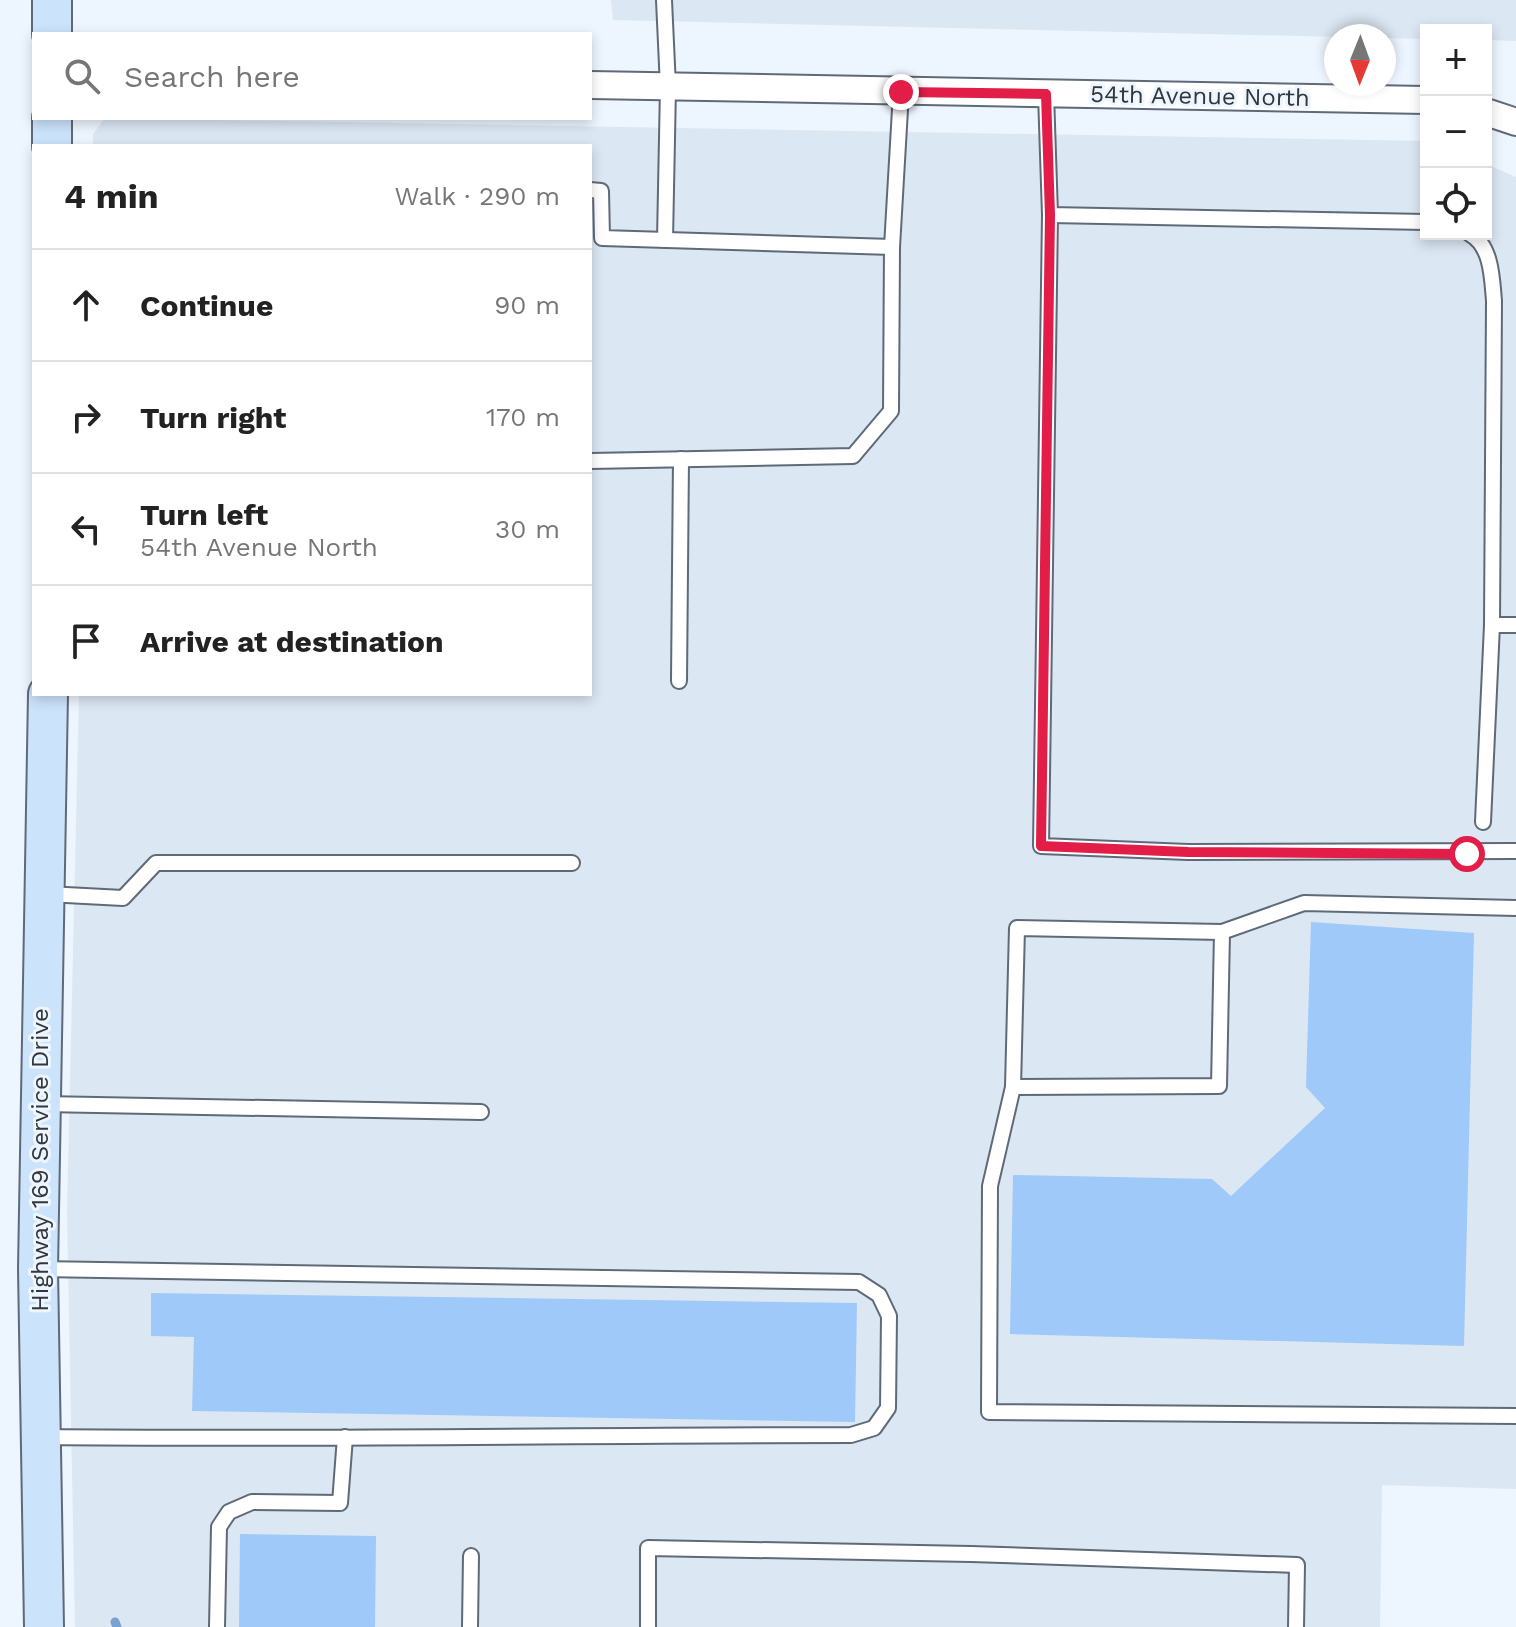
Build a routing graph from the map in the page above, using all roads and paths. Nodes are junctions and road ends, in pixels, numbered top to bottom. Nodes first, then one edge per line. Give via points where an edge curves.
1 (52, 0) edge
2 (664, 0) edge
3 (52, 32) edge
4 (592, 85) edge
5 (668, 87) junction
6 (901, 92) junction
7 (1046, 94) junction
8 (1420, 100) edge
9 (1492, 114) edge
10 (52, 120) edge
11 (1516, 122) edge
12 (52, 144) edge
13 (592, 190) edge
14 (1050, 215) junction
15 (1420, 222) edge
16 (665, 240) junction
17 (1478, 240) edge
18 (892, 247) junction
19 (681, 459) junction
20 (592, 461) edge
21 (1492, 625) junction
22 (1516, 625) edge
23 (679, 681) dead end
24 (48, 696) edge
25 (1483, 822) dead end
26 (1516, 851) edge
27 (572, 863) dead end
28 (43, 894) junction
29 (1516, 908) edge
30 (1222, 932) junction
31 (1013, 1087) junction
32 (39, 1104) junction
33 (481, 1112) dead end
34 (38, 1269) junction
35 (1516, 1416) edge
36 (39, 1437) junction
37 (345, 1437) junction
38 (471, 1556) dead end
39 (44, 1627) edge
40 (217, 1627) edge
41 (470, 1627) edge
42 (648, 1627) edge
43 (1296, 1627) edge

1 - 3 street
2 - 5 lane
4 - 5 street, 54th Avenue North
5 - 6 street, 54th Avenue North
5 - 16 lane
6 - 7 street, 54th Avenue North
6 - 18 lane
7 - 8 street, 54th Avenue North
7 - 14 lane
9 - 11 street
10 - 12 street
13 - 16 lane via 601,191 602,238
14 - 15 lane
14 - 26 lane via 1041,846 1188,852
16 - 18 lane
17 - 21 lane via 1491,265 1494,301
18 - 19 lane via 891,411 853,456
19 - 20 lane
19 - 23 lane
21 - 22 lane
21 - 25 lane
24 - 28 street, Highway 169 Service Drive
27 - 28 lane via 156,863 123,898
28 - 32 street, Highway 169 Service Drive
29 - 30 lane via 1304,903
30 - 31 lane via 1219,1086
30 - 31 lane via 1017,928
31 - 35 lane via 990,1186 989,1412
32 - 33 lane
32 - 34 street, Highway 169 Service Drive
34 - 36 street, Highway 169 Service Drive
34 - 37 lane via 859,1282 879,1295 889,1316 888,1408 874,1428 851,1435
36 - 37 lane
36 - 39 street, Highway 169 Service Drive
37 - 40 lane via 340,1503 252,1502 229,1512 219,1527
38 - 41 lane
42 - 43 lane via 648,1548 1297,1565

